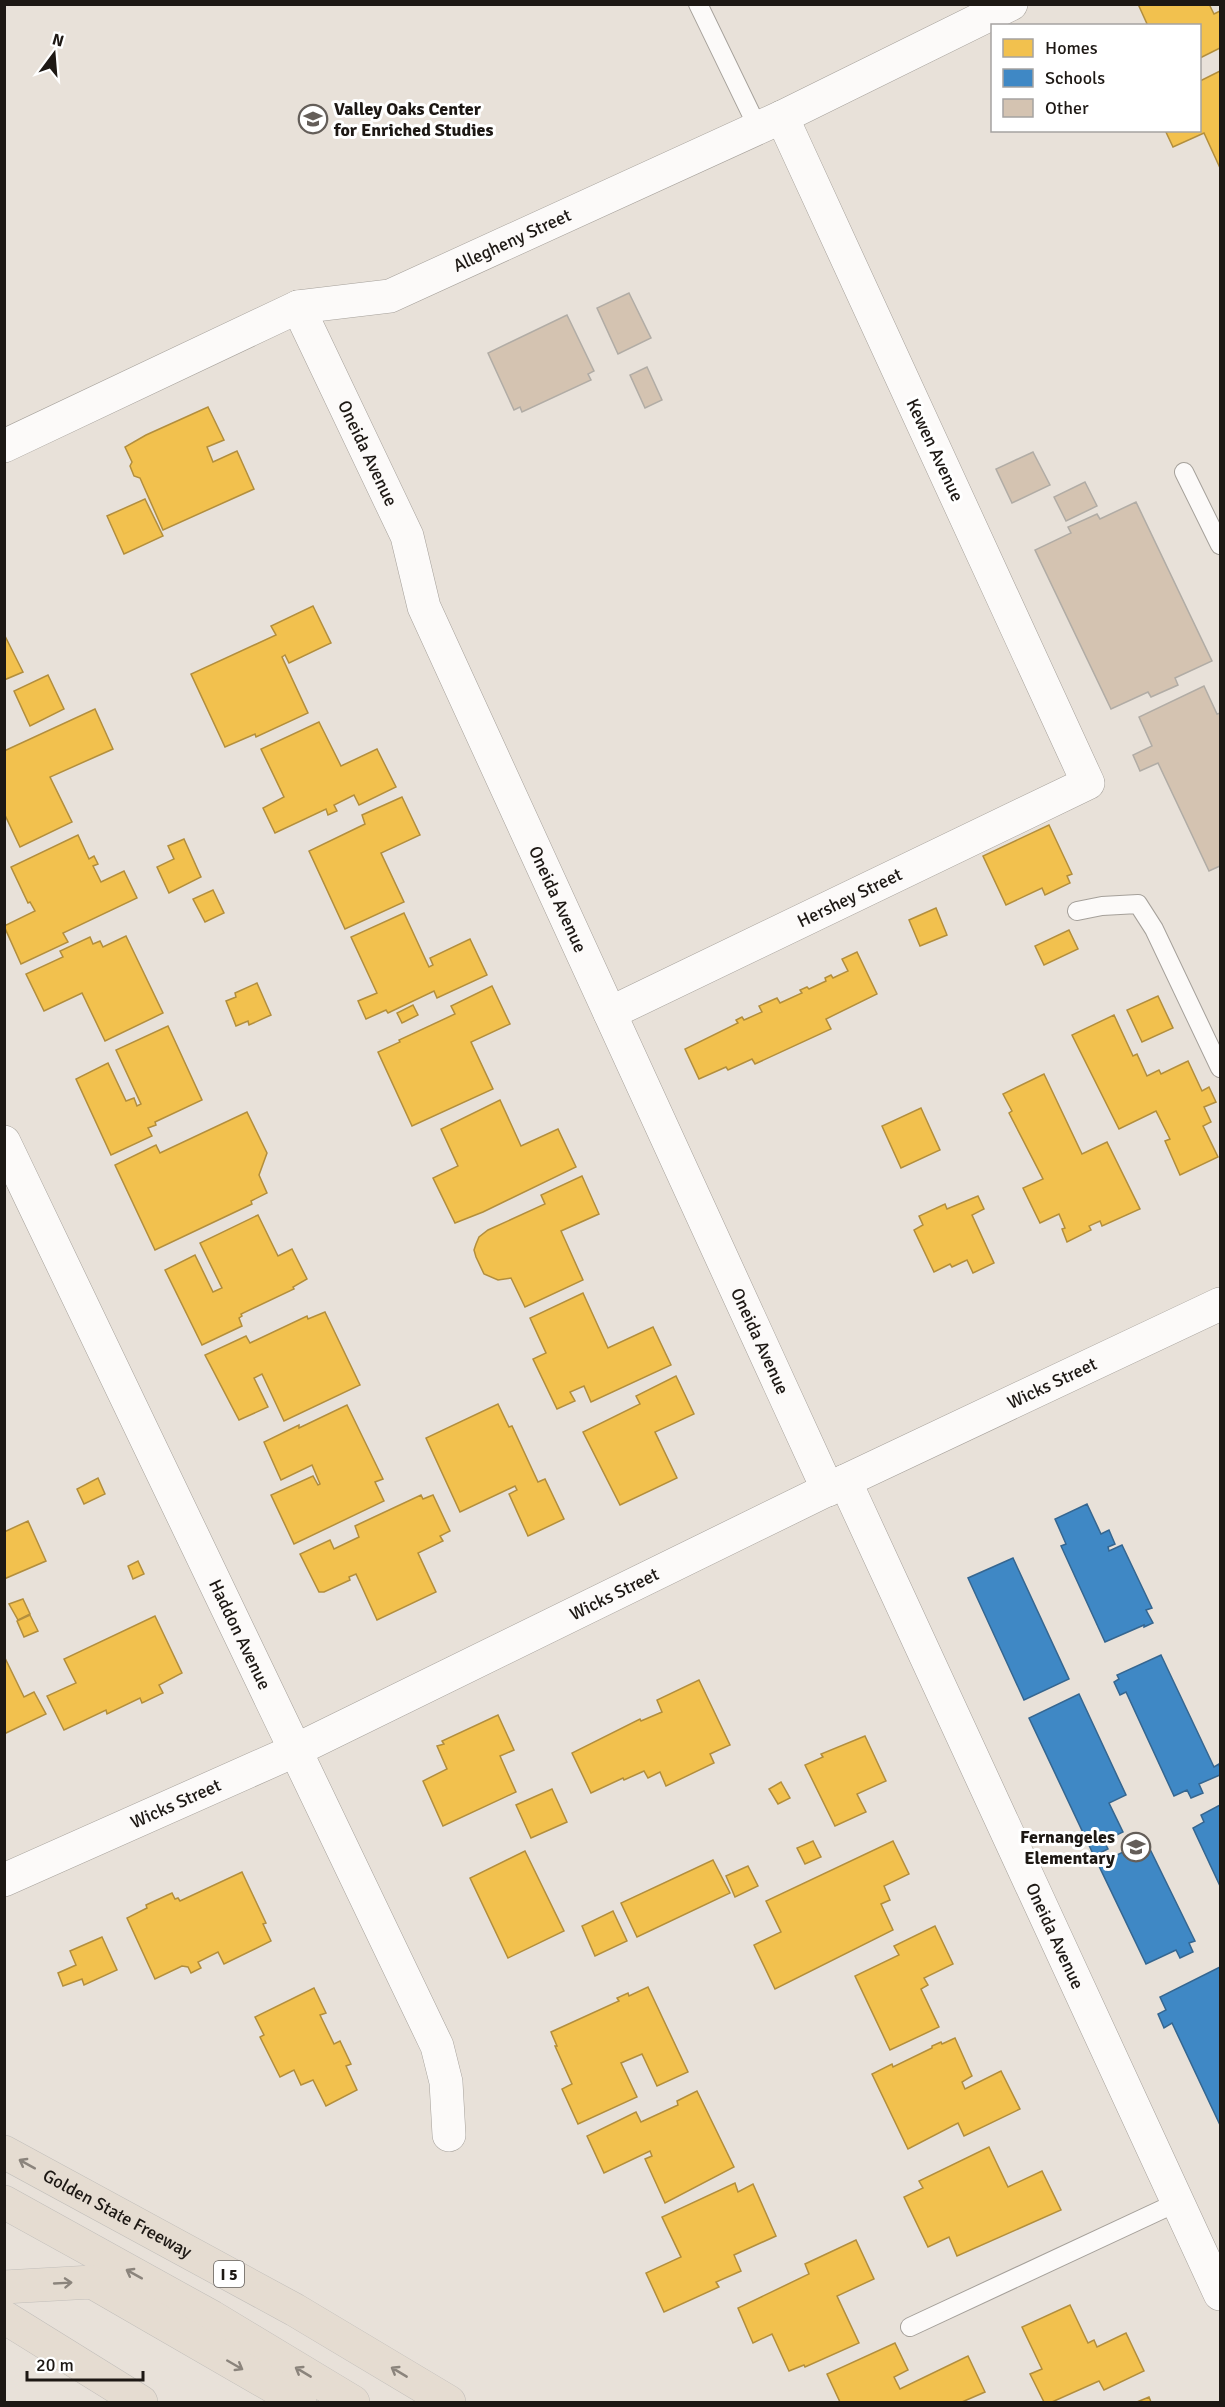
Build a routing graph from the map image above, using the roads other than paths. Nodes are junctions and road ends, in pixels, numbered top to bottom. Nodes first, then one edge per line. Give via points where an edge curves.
1 (698, 4) edge
2 (1011, 4) edge
3 (770, 122) junction
4 (298, 307) junction
5 (4, 446) edge
6 (1184, 472) dead end
7 (1221, 545) edge
8 (1088, 783) joint
9 (1077, 911) dead end
10 (610, 1013) junction
11 (1221, 1068) edge
12 (4, 1142) edge
13 (1221, 1304) edge
14 (837, 1485) junction
15 (294, 1751) junction
16 (4, 1880) edge
17 (450, 2135) dead end
18 (4, 2152) edge
19 (4, 2202) edge
20 (1178, 2202) junction
21 (4, 2287) edge
22 (1221, 2294) edge
23 (4, 2317) edge
24 (910, 2327) dead end
25 (141, 2403) edge
26 (300, 2403) edge
27 (353, 2403) edge
28 (449, 2403) edge

1 - 3 lane
2 - 3 street, Allegheny Street
3 - 4 street, Allegheny Street via 390,296
3 - 8 street, Kewen Avenue
4 - 5 street, Allegheny Street
4 - 10 street, Oneida Avenue via 407,536 424,607
6 - 7 lane
8 - 10 street, Hershey Street
9 - 11 lane via 1138,904
10 - 14 street, Oneida Avenue
12 - 15 street, Haddon Avenue
13 - 14 street, Wicks Street
14 - 15 street, Wicks Street
14 - 20 street, Oneida Avenue
15 - 16 street, Wicks Street
15 - 17 street, Haddon Avenue via 437,2046 446,2082
28 -> 18 highway, Golden State Freeway / I 5 via 295,2310
27 -> 19 highway via 212,2317
20 - 22 street, Oneida Avenue
20 - 24 lane
21 -> 26 highway via 92,2282
23 - 25 highway

